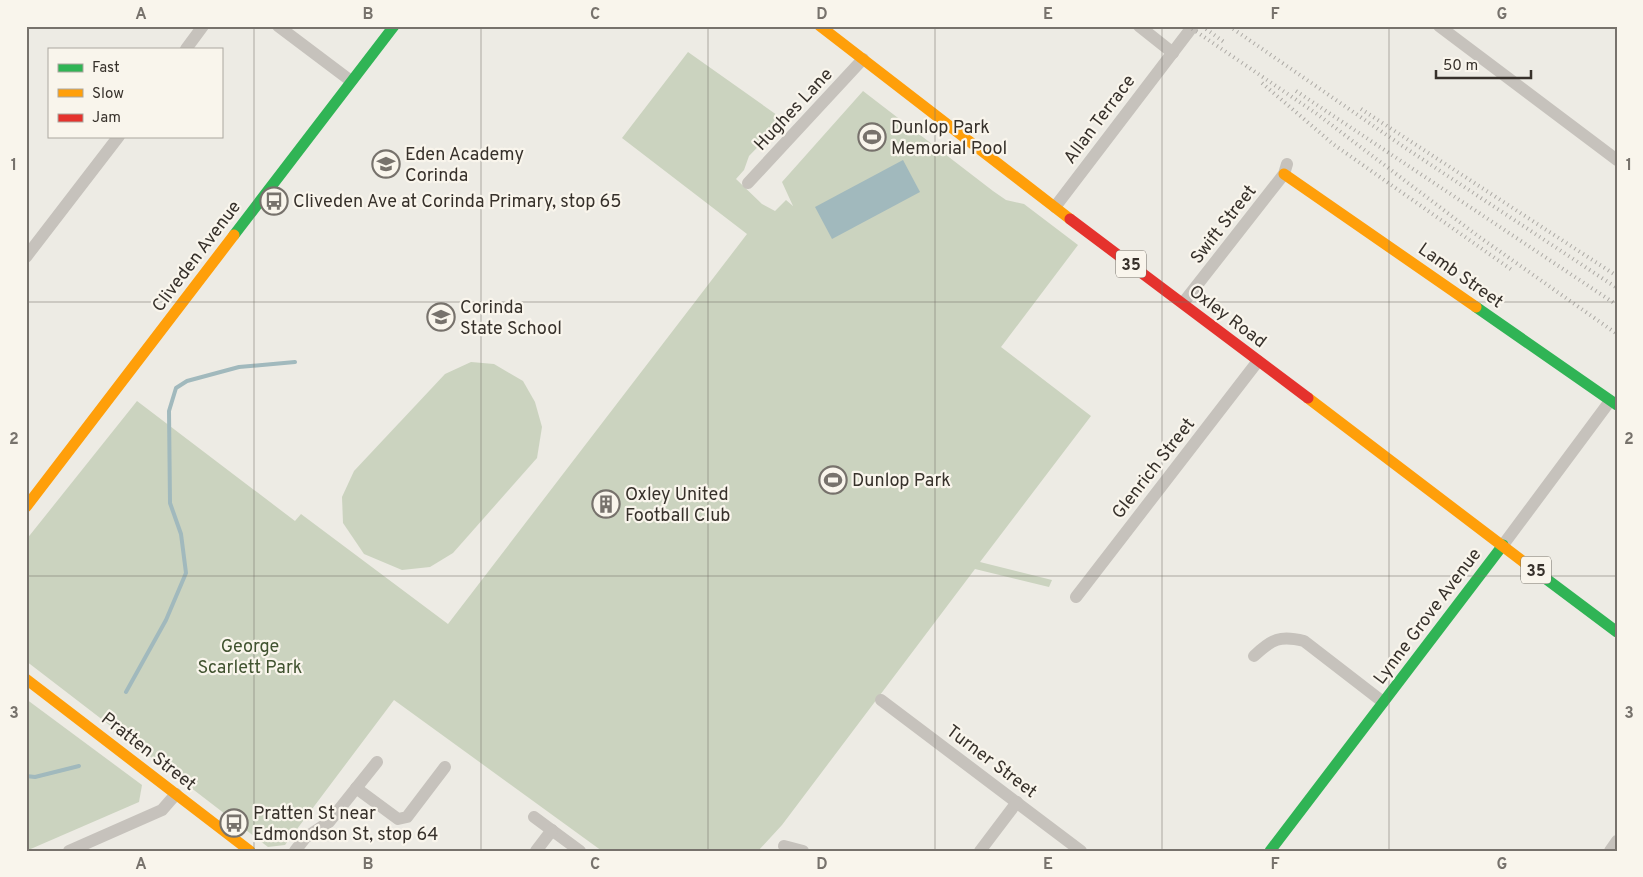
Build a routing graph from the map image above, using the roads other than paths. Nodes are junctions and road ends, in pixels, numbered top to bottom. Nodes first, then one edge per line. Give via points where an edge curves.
1 (203, 26) edge
2 (278, 26) edge
3 (394, 26) edge
4 (820, 26) edge
5 (1139, 26) edge
6 (1193, 26) edge
7 (1439, 26) edge
8 (187, 48) edge
9 (1173, 53) junction
10 (863, 59) junction
11 (351, 81) junction
12 (117, 138) edge
13 (1617, 160) edge
14 (1285, 169) joint
15 (748, 183) dead end
16 (1054, 207) junction
17 (26, 257) edge
18 (1183, 304) junction
19 (1258, 361) junction
20 (1613, 403) edge
21 (26, 507) edge
22 (1503, 545) junction
23 (1076, 597) dead end
24 (1617, 632) edge
25 (1254, 656) dead end
26 (26, 679) edge
27 (881, 700) dead end
28 (1383, 702) junction
29 (377, 762) dead end
30 (444, 767) dead end
31 (356, 788) junction
32 (176, 794) junction
33 (1017, 802) junction
34 (534, 817) dead end
35 (552, 830) junction
36 (1617, 841) edge
37 (784, 846) dead end
38 (69, 851) edge
39 (250, 851) edge
40 (296, 851) edge
41 (536, 851) edge
42 (580, 851) edge
43 (803, 851) edge
44 (980, 851) edge
45 (1081, 851) edge
46 (1270, 851) edge
47 (1610, 851) edge

1 - 8 street
2 - 11 street
3 - 11 street, Cliveden Avenue
4 - 10 street, Oxley Road / 35
5 - 9 street
6 - 9 street, Allan Terrace
7 - 13 street
9 - 16 street, Allan Terrace
10 - 15 street, Hughes Lane
10 - 16 street, Oxley Road / 35
11 - 21 street, Cliveden Avenue
12 - 17 street
14 - 18 street, Swift Street
14 - 20 street, Lamb Street
16 - 18 street, Oxley Road / 35
18 - 19 street, Oxley Road / 35
19 - 22 street, Oxley Road / 35
19 - 23 street, Glenrich Street
20 - 22 street, Lynne Grove Avenue
22 - 24 street, Oxley Road / 35
22 - 28 street, Lynne Grove Avenue
25 - 28 street via 1270,641 1289,637 1304,641
26 - 32 street, Pratten Street
27 - 33 street, Turner Street
28 - 46 street, Lynne Grove Avenue
29 - 31 street
30 - 31 street via 407,817 398,820
31 - 40 street via 328,822 305,838
32 - 38 street via 162,810
32 - 39 street, Pratten Street
33 - 44 street
33 - 45 street, Turner Street
34 - 35 street
35 - 41 street
35 - 42 street
36 - 47 street
37 - 43 street

